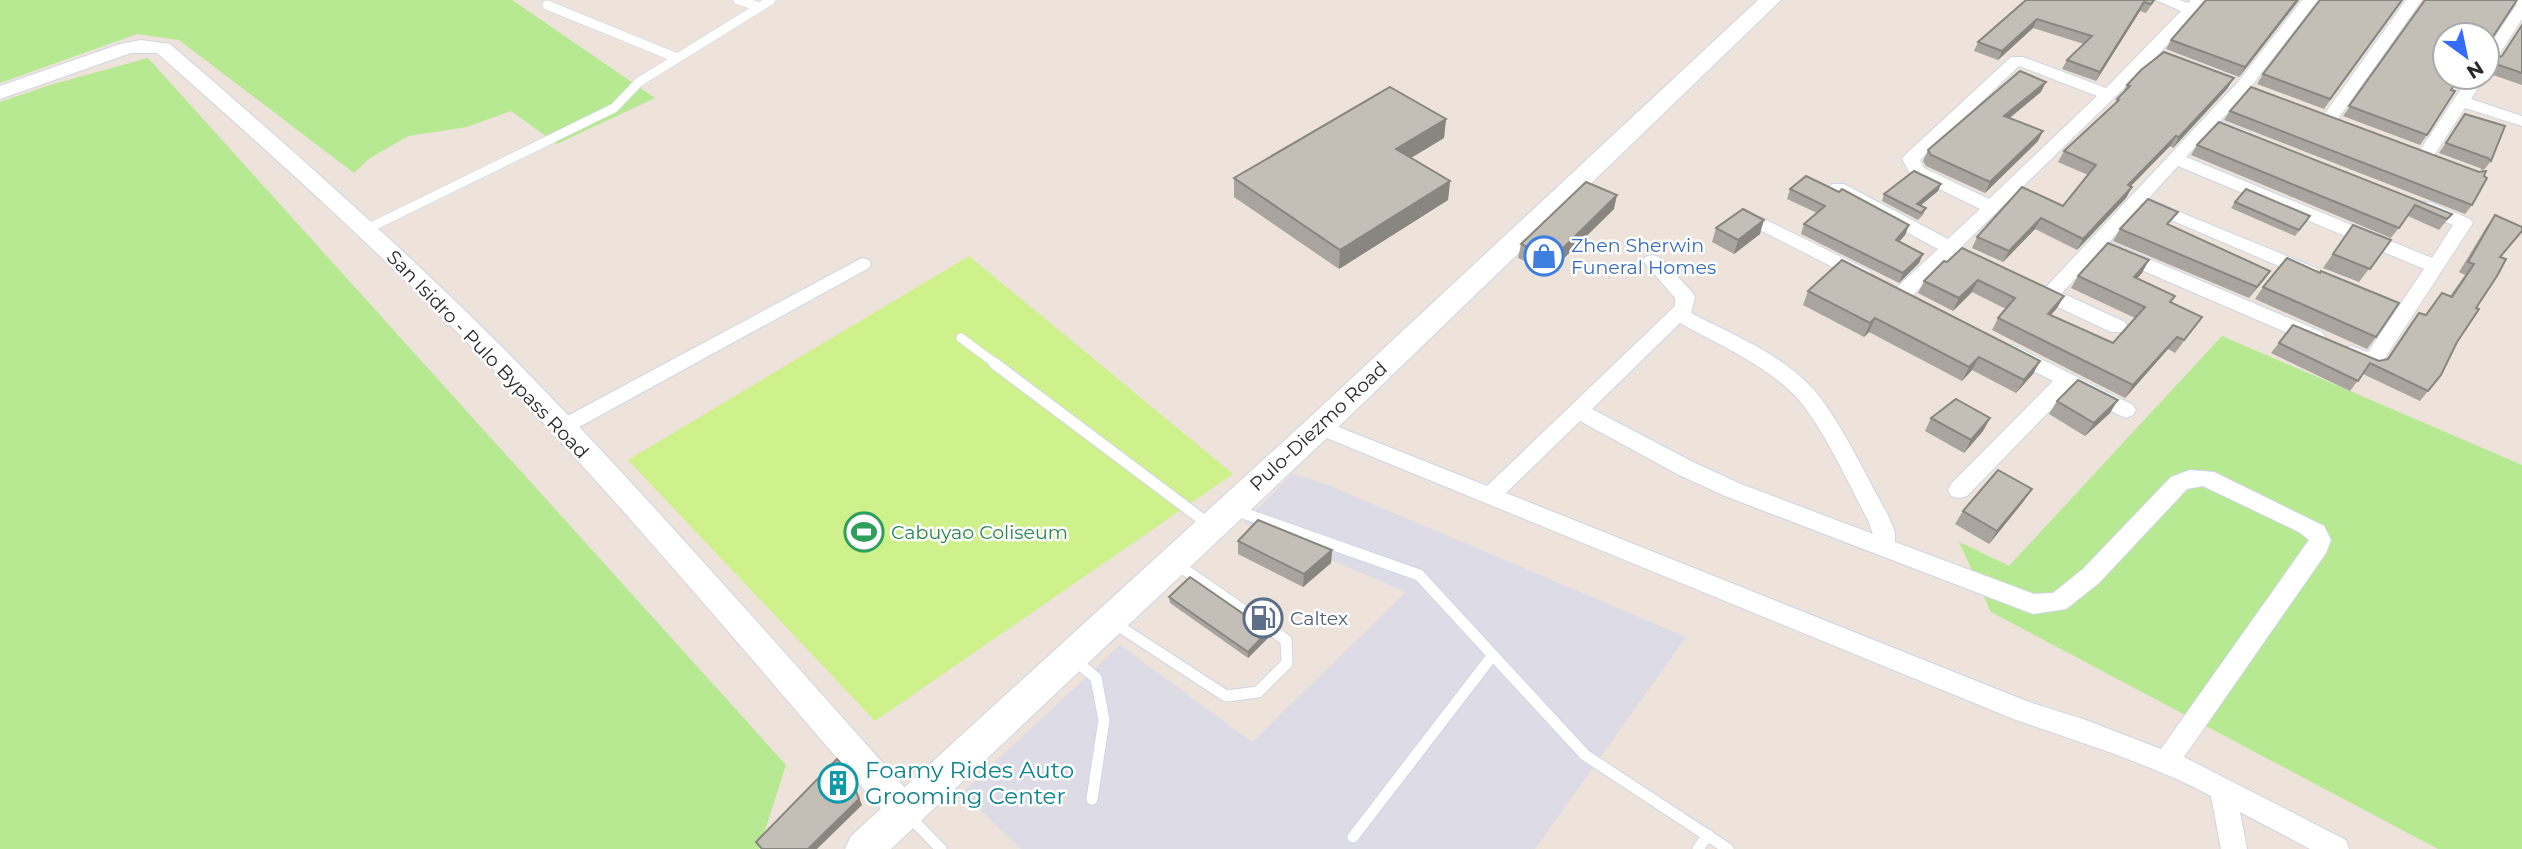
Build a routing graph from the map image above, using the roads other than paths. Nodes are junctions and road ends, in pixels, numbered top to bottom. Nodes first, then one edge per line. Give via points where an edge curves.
1 (738, 0) edge
2 (771, 0) edge
3 (1770, 0) edge
4 (2164, 0) edge
5 (2310, 0) edge
6 (2414, 0) edge
7 (548, 5) dead end
8 (2194, 5) edge
9 (759, 7) junction
10 (2522, 7) edge
11 (2501, 39) edge
12 (677, 58) junction
13 (2468, 91) edge
14 (0, 93) edge
15 (2107, 94) junction
16 (2461, 101) junction
17 (2329, 119) edge
18 (2522, 121) edge
19 (2209, 122) junction
20 (2260, 142) edge
21 (2425, 156) edge
22 (2175, 159) junction
23 (1838, 188) edge
24 (2400, 198) edge
25 (2136, 200) junction
26 (1993, 208) junction
27 (1760, 223) edge
28 (365, 230) junction
29 (2096, 243) junction
30 (1950, 248) junction
31 (1975, 260) edge
32 (1652, 261) dead end
33 (862, 264) dead end
34 (2435, 266) junction
35 (2328, 279) edge
36 (2025, 283) edge
37 (1890, 289) junction
38 (2049, 295) junction
39 (1925, 307) edge
40 (1678, 314) junction
41 (2118, 327) dead end
42 (961, 338) dead end
43 (1996, 344) edge
44 (2067, 380) junction
45 (2126, 410) dead end
46 (1578, 411) junction
47 (563, 427) junction
48 (1319, 427) junction
49 (1959, 491) dead end
50 (1491, 495) junction
51 (1220, 517) junction
52 (1884, 546) junction
53 (1173, 561) junction
54 (1110, 620) junction
55 (1493, 655) junction
56 (1070, 656) junction
57 (2167, 762) junction
58 (2223, 789) junction
59 (1092, 799) dead end
60 (904, 811) junction
61 (1708, 835) junction
62 (1353, 837) dead end
63 (863, 849) edge
64 (941, 849) edge
65 (1698, 849) edge
66 (1728, 849) edge
67 (2234, 849) edge
68 (2336, 849) edge

1 - 9 lane
2 - 9 lane
3 - 48 main road, Pulo-Diezmo Road
4 - 8 street
5 - 19 street
6 - 17 street
7 - 12 lane
8 - 15 street via 2158,54
9 - 12 lane
10 - 11 street
12 - 28 lane via 639,82 614,108
13 - 16 street
14 - 28 street, San Isidro - Pulo Bypass Road via 127,48 163,48
15 - 26 street
15 - 26 street via 2017,60 1911,159 1917,171
16 - 18 street
16 - 21 street
19 - 20 street
19 - 22 street
22 - 25 street
22 - 34 street
23 - 30 street
24 - 34 street via 2464,223
25 - 29 street
25 - 35 street
26 - 30 street
27 - 37 street
28 - 47 street, San Isidro - Pulo Bypass Road
29 - 34 street via 2372,362 2398,309
29 - 38 street
30 - 31 street
30 - 37 street
32 - 40 street via 1685,298
33 - 47 street
36 - 38 street
37 - 39 street
38 - 41 street
40 - 46 street
40 - 52 street via 1770,365 1804,392 1879,519
42 - 51 lane
43 - 44 street
44 - 45 street
44 - 49 street
46 - 50 street
46 - 52 street via 1733,490
47 - 60 street, San Isidro - Pulo Bypass Road
48 - 50 street
48 - 51 main road, Pulo-Diezmo Road
50 - 57 street via 2025,712
51 - 53 main road, Pulo-Diezmo Road
51 - 55 lane via 1419,575
52 - 57 street via 2034,604 2058,602 2091,576 2179,483 2190,478 2206,478 2316,532 2318,547
53 - 54 main road, Pulo-Diezmo Road
53 - 54 lane via 1286,640 1287,663 1258,692 1226,696
54 - 56 main road, Pulo-Diezmo Road
55 - 61 lane via 1585,755
55 - 62 lane
56 - 59 lane via 1096,678 1104,720
56 - 60 main road, Pulo-Diezmo Road
57 - 58 street
58 - 67 street
58 - 68 street
60 - 63 main road, Pulo-Diezmo Road
60 - 64 lane
61 - 65 lane
61 - 66 lane

